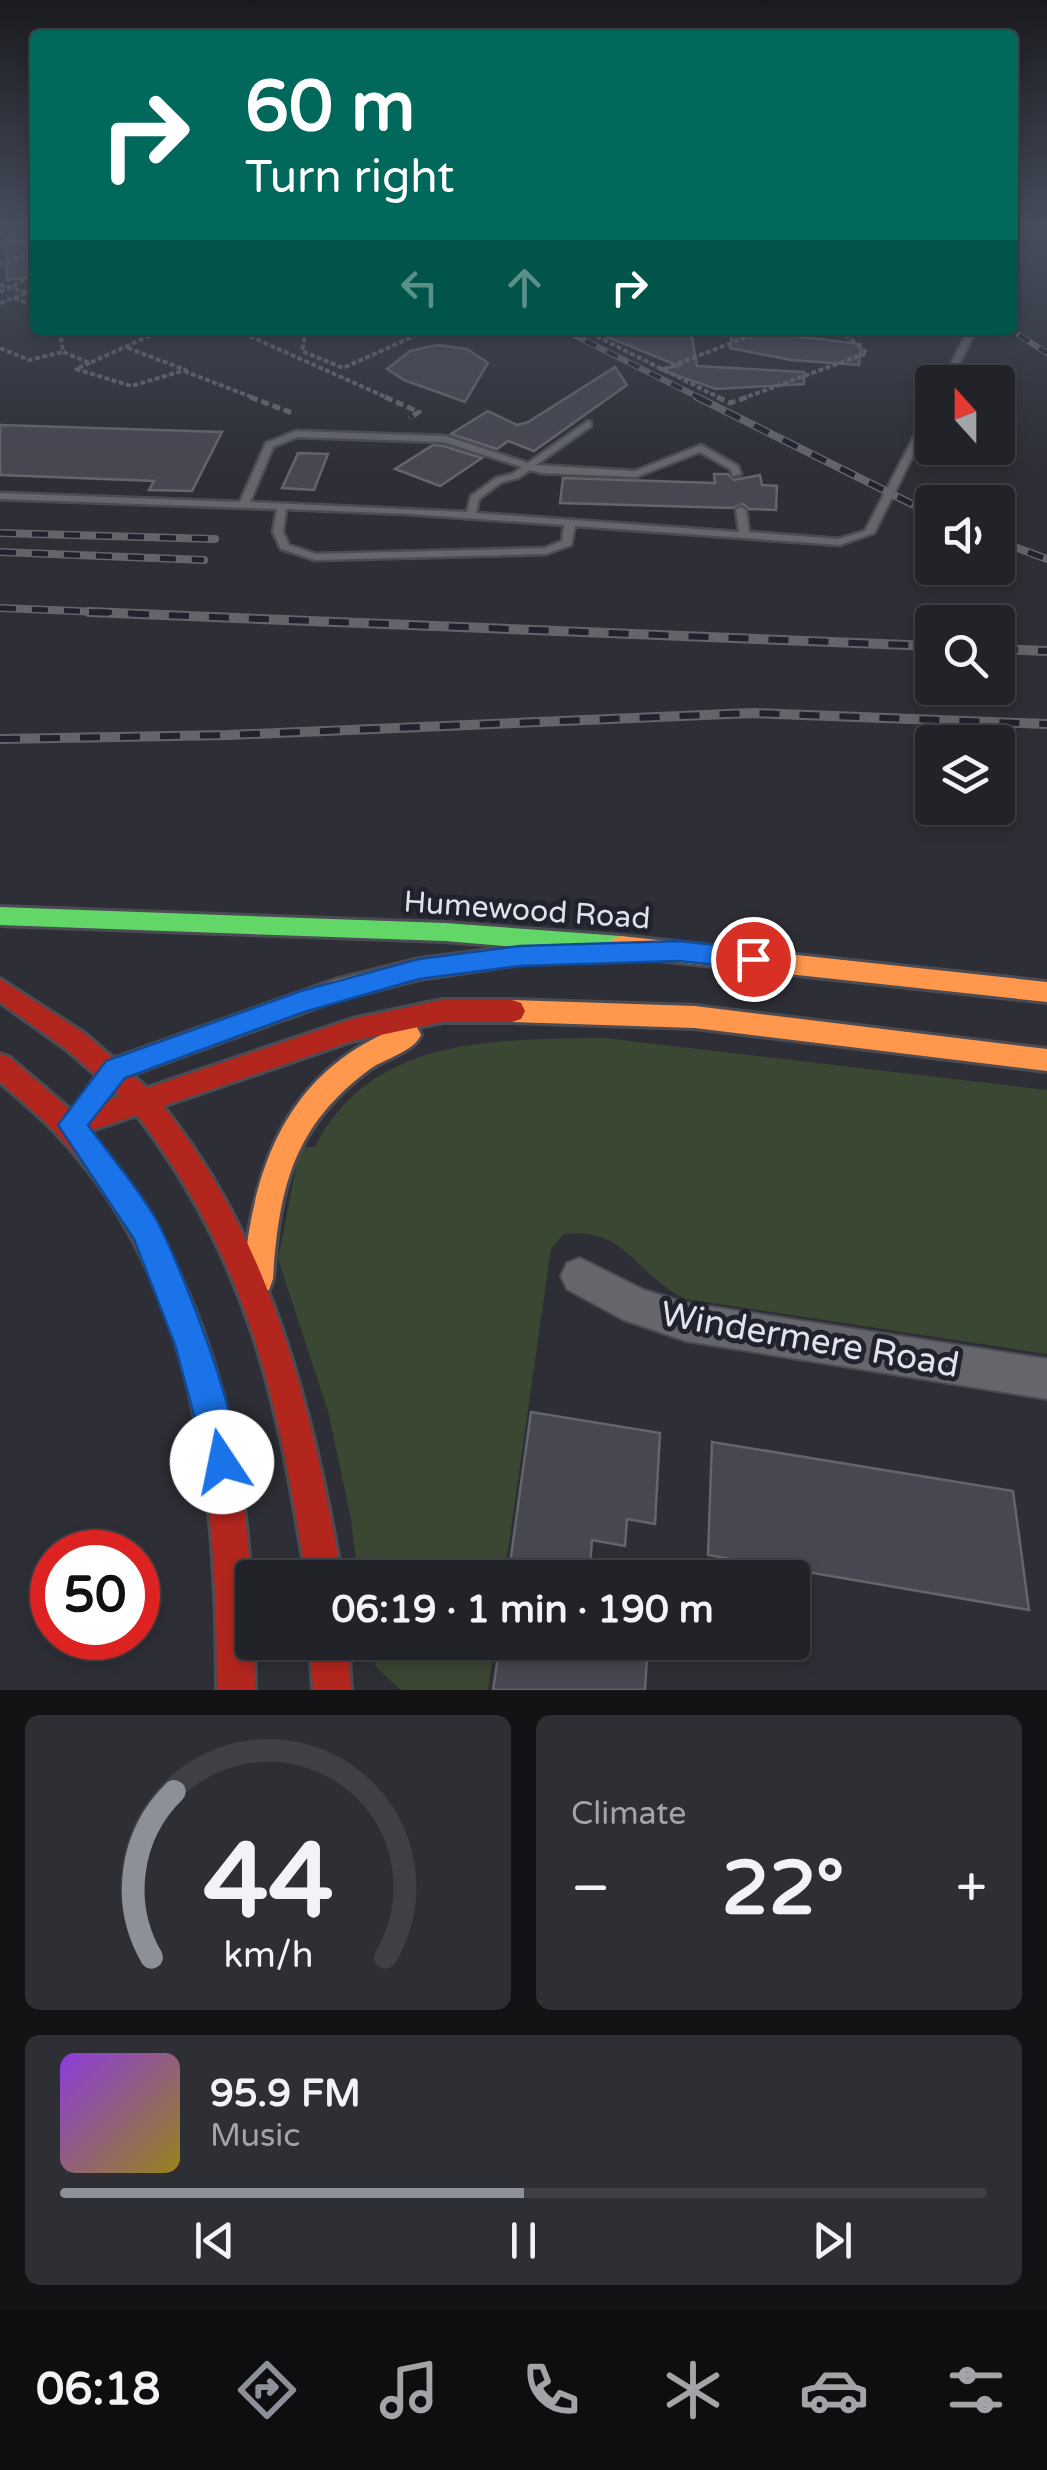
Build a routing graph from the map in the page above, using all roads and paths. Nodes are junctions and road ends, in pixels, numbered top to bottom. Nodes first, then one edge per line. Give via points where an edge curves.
1 (61, 335) edge
2 (151, 335) edge
3 (247, 335) edge
4 (305, 335) edge
5 (416, 335) edge
6 (594, 335) edge
7 (752, 335) edge
8 (846, 335) edge
9 (970, 335) edge
10 (125, 347) junction
11 (0, 348) edge
12 (64, 352) junction
13 (90, 363) junction
14 (954, 365) edge
15 (663, 369) junction
16 (184, 371) junction
17 (304, 418) dead end
18 (588, 424) dead end
19 (396, 426) dead end
20 (915, 443) edge
21 (528, 466) junction
22 (736, 474) dead end
23 (0, 496) edge
24 (244, 504) junction
25 (282, 506) junction
26 (741, 510) dead end
27 (471, 515) junction
28 (570, 522) junction
29 (744, 534) junction
30 (0, 916) edge
31 (679, 951) junction
32 (0, 989) edge
33 (1047, 992) edge
34 (492, 1008) junction
35 (1047, 1060) edge
36 (0, 1065) edge
37 (116, 1070) junction
38 (142, 1100) junction
39 (72, 1125) junction
40 (580, 1276) dead end
41 (258, 1290) junction
42 (1047, 1379) edge
43 (321, 1560) edge
44 (330, 1660) edge
45 (236, 1690) edge
46 (332, 1690) edge

1 - 12 path
2 - 10 path
3 - 19 path via 419,412
4 - 5 path via 302,350 342,368
6 - 15 path
7 - 15 path
8 - 15 path via 867,353 730,403
9 - 14 lane
10 - 13 path
10 - 16 path
11 - 12 path via 28,360
12 - 13 path
13 - 16 path via 76,369 123,388 150,386
16 - 17 path
18 - 21 lane
20 - 29 lane via 862,537 828,542
21 - 22 lane via 636,474 700,448
21 - 24 lane via 452,440 296,434 269,445
21 - 27 lane via 474,498
23 - 24 lane
24 - 25 lane
25 - 27 lane
25 - 28 lane via 280,540 293,552 315,557 546,551 568,542
26 - 29 lane
27 - 28 lane
28 - 29 lane
30 - 31 main road, Humewood Road via 444,932
31 - 33 main road, Humewood Road
31 - 37 main road via 520,956 419,969 318,996
32 - 37 main road
34 - 35 main road via 696,1018
34 - 38 main road via 367,1026
34 - 41 main road via 370,1049 315,1096 276,1156 258,1232
36 - 39 main road
37 - 38 main road
37 - 39 main road
38 - 39 main road
38 - 41 main road via 208,1191
39 - 45 main road via 145,1230 210,1403 233,1547
40 - 42 street, Windermere Road via 637,1307 686,1322
41 - 43 main road via 296,1415
44 - 46 main road

